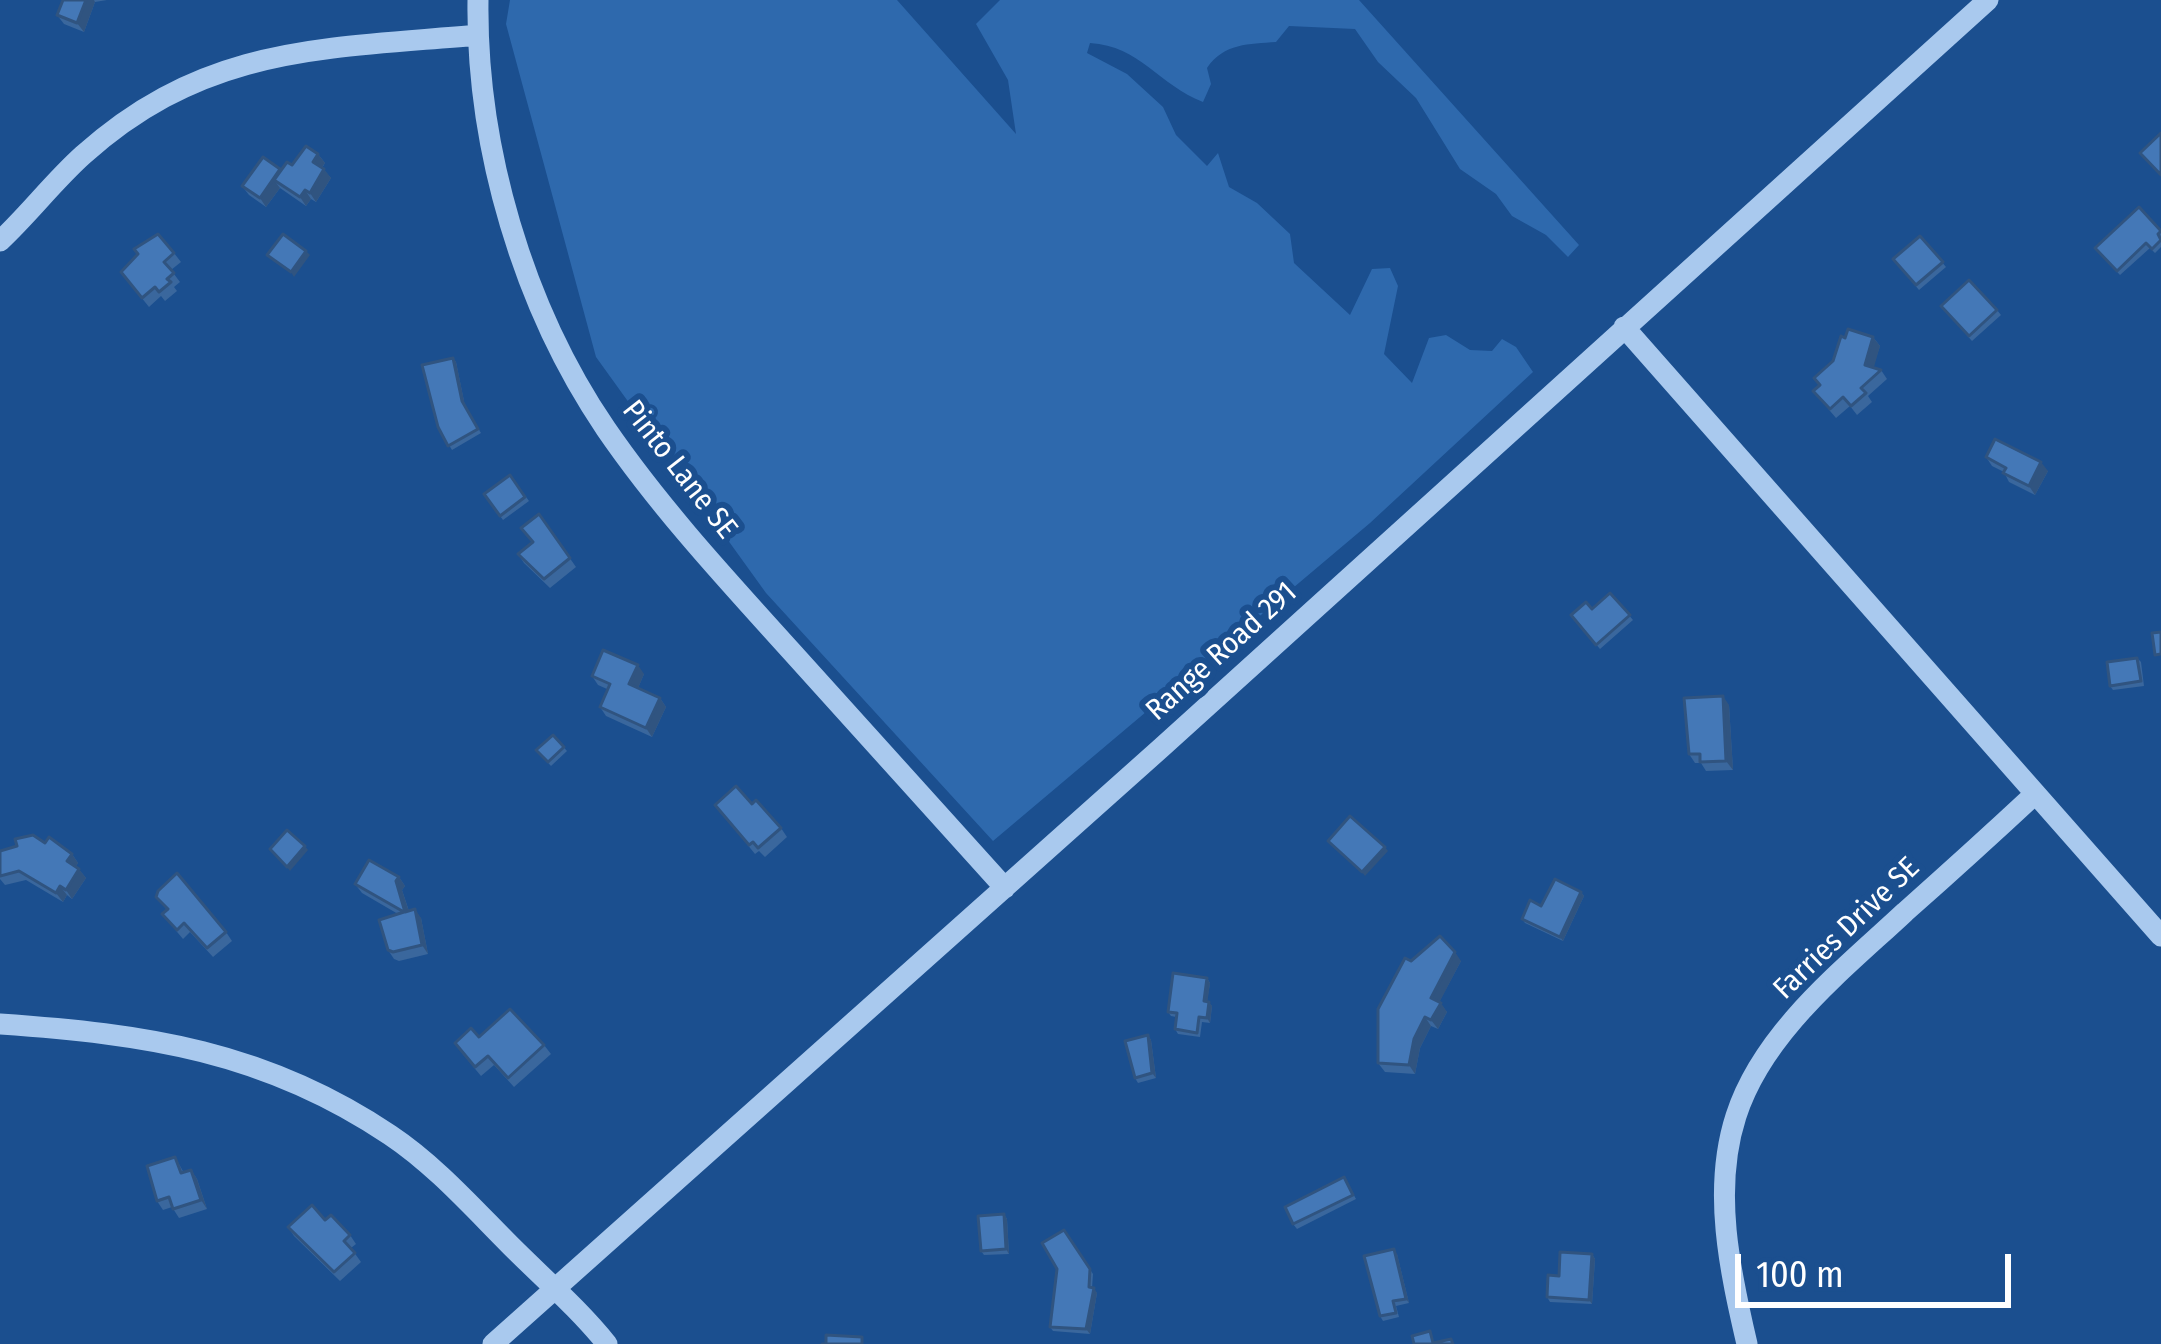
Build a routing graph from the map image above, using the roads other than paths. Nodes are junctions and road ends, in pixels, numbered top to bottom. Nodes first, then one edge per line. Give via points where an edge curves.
1 (478, 0) edge
2 (1988, 0) edge
3 (478, 35) junction
4 (0, 242) edge
5 (1624, 327) junction
6 (2035, 794) junction
7 (1005, 888) junction
8 (2161, 936) edge
9 (0, 1024) edge
10 (554, 1287) junction
11 (493, 1344) edge
12 (607, 1344) edge
13 (1747, 1344) edge

1 - 3 street, Pinto Lane SE
2 - 5 street, Range Road 291
3 - 4 street via 311,50 186,84 83,155
3 - 7 street, Pinto Lane SE via 491,136 532,288 605,427 684,532
5 - 6 street
5 - 7 street, Range Road 291
6 - 8 street
6 - 13 street, Farries Drive SE via 1808,1003 1736,1114 1725,1227
7 - 10 street, Range Road 291
9 - 10 street via 105,1030 191,1046 310,1091 391,1135
10 - 11 street, Range Road 291
10 - 12 street

